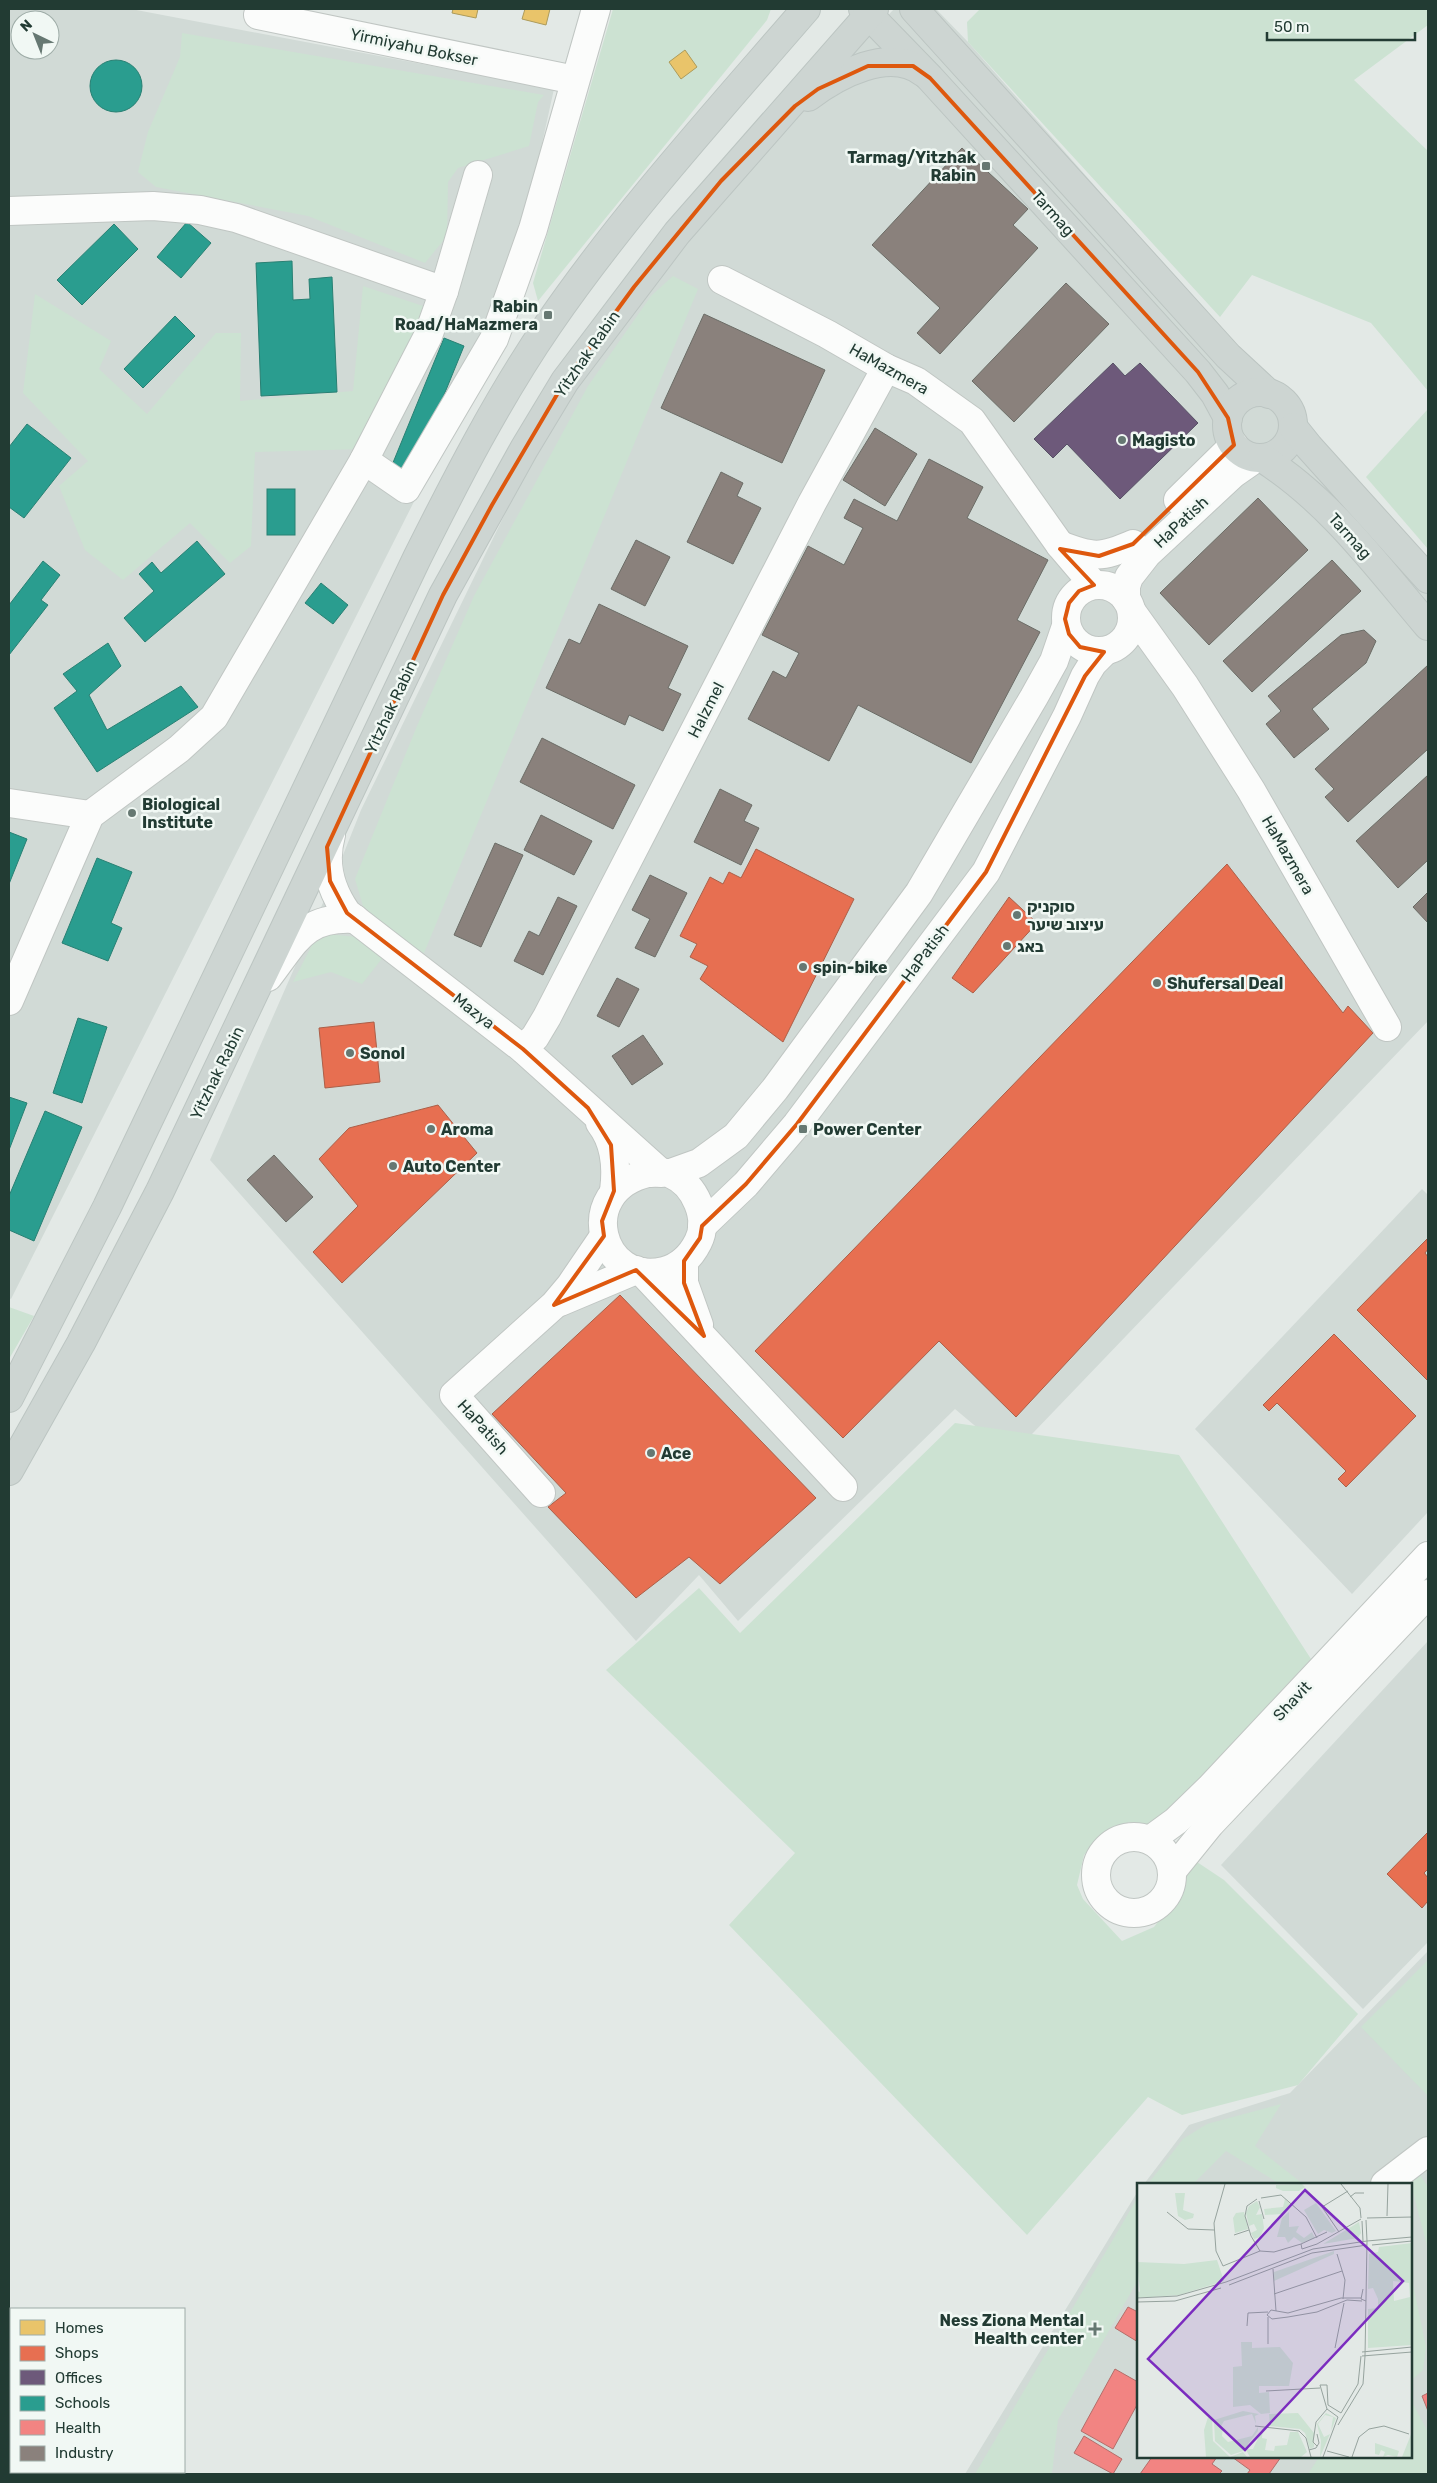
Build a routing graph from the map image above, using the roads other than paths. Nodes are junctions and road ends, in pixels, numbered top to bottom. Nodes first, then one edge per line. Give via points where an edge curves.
1 (260, 9) edge
2 (596, 9) edge
3 (787, 9) edge
4 (806, 9) edge
5 (914, 9) edge
6 (931, 9) edge
7 (868, 11) edge
8 (771, 50) junction
9 (964, 63) junction
10 (930, 78) junction
11 (576, 80) junction
12 (770, 127) junction
13 (478, 175) dead end
14 (9, 211) edge
15 (722, 280) dead end
16 (444, 291) junction
17 (886, 368) junction
18 (1269, 394) junction
19 (1228, 418) junction
20 (1293, 427) junction
21 (1251, 454) junction
22 (364, 460) junction
23 (1133, 544) junction
24 (1060, 545) junction
25 (1428, 579) edge
26 (1096, 585) junction
27 (1129, 606) junction
28 (1066, 626) junction
29 (1428, 626) edge
30 (1109, 650) junction
31 (1185, 686) junction
32 (9, 803) edge
33 (90, 815) junction
34 (331, 835) junction
35 (355, 919) junction
36 (254, 996) junction
37 (9, 1001) edge
38 (1387, 1027) dead end
39 (522, 1049) junction
40 (588, 1108) junction
41 (666, 1173) junction
42 (614, 1191) junction
43 (702, 1226) junction
44 (604, 1236) junction
45 (684, 1261) junction
46 (639, 1271) junction
47 (554, 1305) junction
48 (704, 1336) junction
49 (9, 1398) edge
50 (9, 1471) edge
51 (842, 1487) dead end
52 (541, 1493) dead end
53 (1428, 1556) edge
54 (1428, 1594) edge
55 (1150, 1840) junction
56 (1172, 1871) junction
57 (1428, 2151) edge
58 (1386, 2183) edge

1 - 11 street, Yirmiyahu Bokser via 258,15
2 - 11 street
3 - 8 main road
4 - 8 main road
5 - 9 main road
6 - 9 main road via 936,23
7 - 10 main road, Tarmag
7 - 12 main road, Yitzhak Rabin
8 - 49 main road via 629,216 549,324 463,467 412,567 107,1207
9 - 18 main road via 1228,356
10 - 12 main road via 913,66 899,63 868,66 818,90
10 - 19 main road, Tarmag via 1198,372
11 - 22 street via 533,229 494,339 406,489
12 - 34 main road, Yitzhak Rabin via 677,233 566,381 443,595
13 - 16 street
14 - 16 street via 153,206 200,210 236,218
15 - 17 street, HaMazmera
16 - 22 street via 428,336
17 - 24 street, HaMazmera via 916,381 972,420
17 - 39 street, HaIzmel via 812,503 547,1017 535,1037
18 - 19 main road via 1243,397
18 - 20 main road via 1284,403 1292,417
19 - 21 main road via 1228,430
20 - 21 main road via 1287,445 1272,456
20 - 25 main road, Tarmag
21 - 23 street, HaPatish
21 - 27 street, HaPatish via 1147,554 1129,576 1126,586
21 - 29 main road, Tarmag via 1306,490 1332,515
22 - 33 street via 214,717 179,750
23 - 24 street via 1099,556
23 - 26 street, HaPatish
24 - 26 street, HaMazmera
26 - 27 street via 1114,588
26 - 28 street via 1079,591 1074,597 1066,611
27 - 30 street via 1131,629 1121,643
27 - 31 street, HaMazmera
28 - 30 street via 1080,647 1096,652
28 - 41 street via 1054,661 919,892 775,1089 736,1136 699,1163
30 - 31 street, HaMazmera via 1141,653 1157,661
30 - 43 street, HaPatish via 1092,663 1068,716 986,872 797,1124 746,1184
31 - 38 street, HaMazmera via 1251,790
32 - 33 street
33 - 37 street
34 - 35 street, Mazya via 327,854 330,881 340,903
34 - 36 main road, Yitzhak Rabin
35 - 36 street via 326,920 300,935
35 - 39 street, Mazya
36 - 50 main road, Yitzhak Rabin via 160,1191 81,1343
39 - 40 street, Mazya
40 - 41 street, Mazya
40 - 42 street, Mazya via 604,1128 611,1145 615,1162
41 - 42 street via 635,1176
41 - 43 street via 695,1196
42 - 44 street via 602,1220
43 - 45 street via 693,1252
44 - 46 street via 622,1263
44 - 47 street, HaPatish
45 - 46 street via 657,1273
45 - 48 street via 684,1283
46 - 47 street, HaPatish
46 - 48 street
47 - 52 street, HaPatish via 454,1395
48 - 51 street
53 - 55 street, Shavit via 1210,1788 1176,1821
54 - 56 street, Shavit via 1210,1824
55 - 56 street via 1162,1848
55 - 56 street via 1135,1836 1120,1838 1107,1846 1098,1859 1095,1873 1097,1888 1105,1901 1125,1912 1147,1911 1160,1903 1169,1890
57 - 58 street

